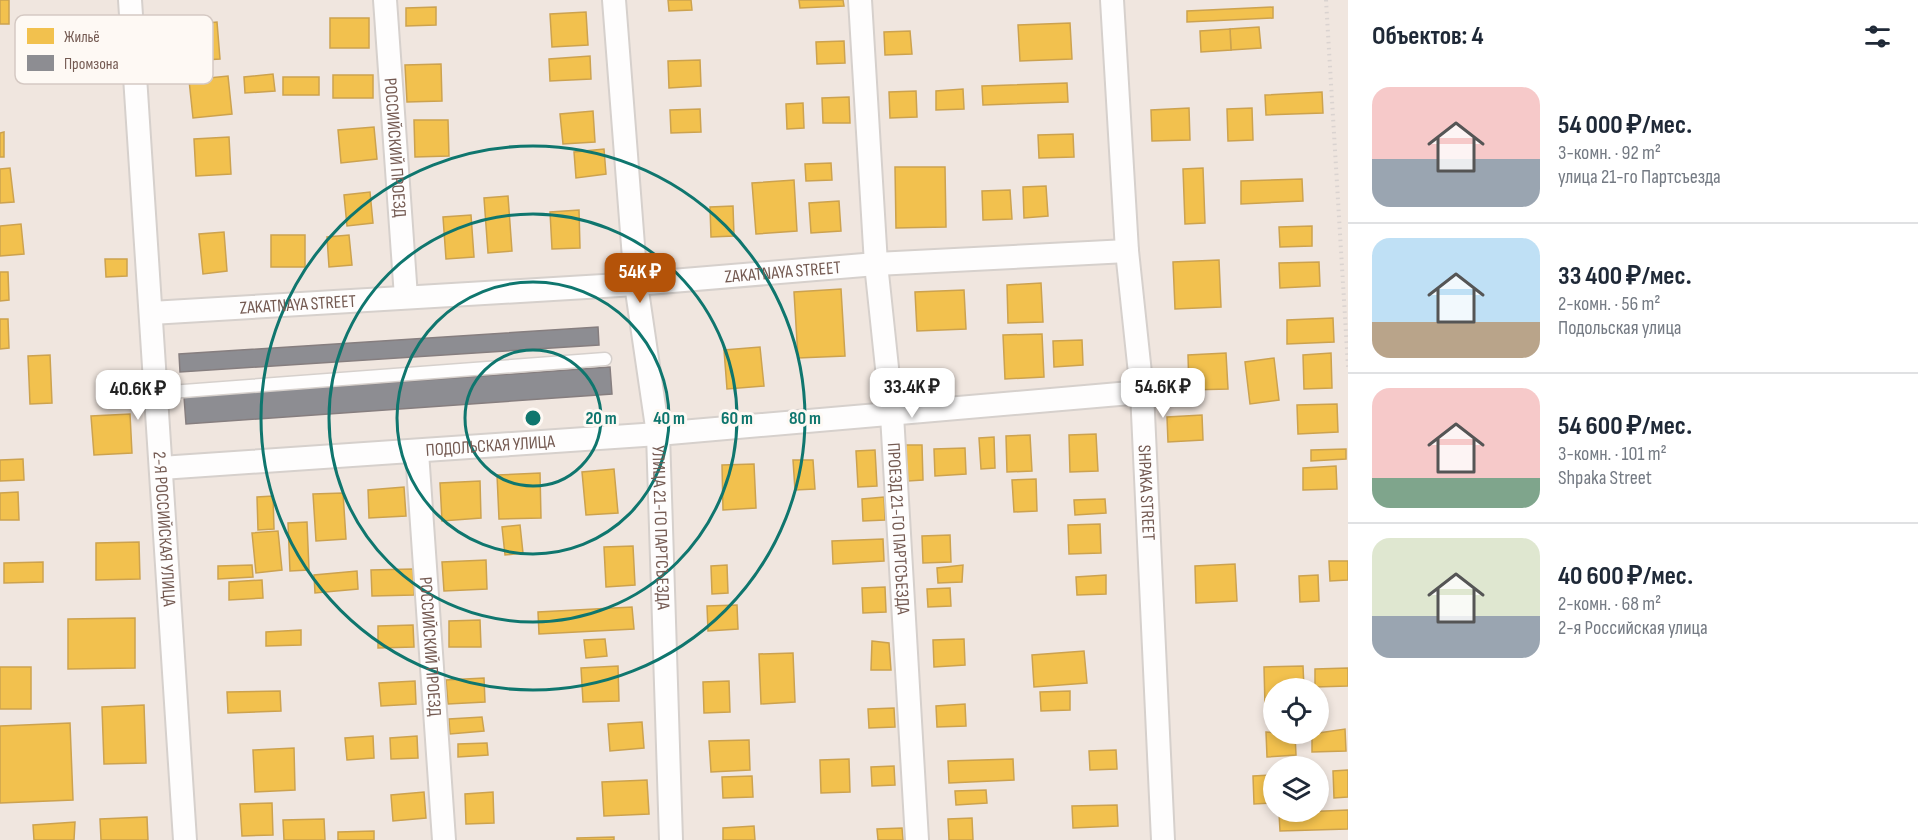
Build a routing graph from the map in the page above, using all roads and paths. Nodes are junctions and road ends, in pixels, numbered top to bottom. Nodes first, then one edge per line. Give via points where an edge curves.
1 (130, 0) edge
2 (385, 0) edge
3 (614, 0) edge
4 (860, 0) edge
5 (1112, 0) edge
6 (1326, 0) edge
7 (131, 15) edge
8 (136, 84) edge
9 (1127, 251) junction
10 (876, 264) junction
11 (636, 284) junction
12 (406, 297) junction
13 (151, 313) junction
14 (606, 359) dead end
15 (1348, 367) edge
16 (1142, 392) junction
17 (157, 393) junction
18 (892, 415) junction
19 (658, 434) junction
20 (417, 452) junction
21 (161, 468) junction
22 (185, 840) edge
23 (444, 840) edge
24 (671, 840) edge
25 (917, 840) edge
26 (1163, 840) edge

1 - 7 street, 2-Я РОССИЙСКАЯ УЛИЦА
2 - 12 street, РОССИЙСКИЙ ПРОЕЗД
3 - 11 street, УЛИЦА 21-ГО ПАРТСЪЕЗДА
4 - 10 street, ПРОЕЗД 21-ГО ПАРТСЪЕЗДА
5 - 9 street, SHPAKA STREET
6 - 15 path
8 - 13 street, 2-Я РОССИЙСКАЯ УЛИЦА
9 - 10 street, ZAKATNAYA STREET
9 - 16 street, SHPAKA STREET
10 - 11 street, ZAKATNAYA STREET
10 - 18 street, ПРОЕЗД 21-ГО ПАРТСЪЕЗДА
11 - 12 street, ZAKATNAYA STREET
11 - 19 street, УЛИЦА 21-ГО ПАРТСЪЕЗДА
12 - 13 street, ZAKATNAYA STREET
13 - 17 street, 2-Я РОССИЙСКАЯ УЛИЦА
14 - 17 lane
16 - 18 street, ПОДОЛЬСКАЯ УЛИЦА
16 - 26 street, SHPAKA STREET
17 - 21 street, 2-Я РОССИЙСКАЯ УЛИЦА
18 - 19 street, ПОДОЛЬСКАЯ УЛИЦА
18 - 25 street, ПРОЕЗД 21-ГО ПАРТСЪЕЗДА
19 - 20 street, ПОДОЛЬСКАЯ УЛИЦА
19 - 24 street, УЛИЦА 21-ГО ПАРТСЪЕЗДА
20 - 21 street, ПОДОЛЬСКАЯ УЛИЦА
20 - 23 street, РОССИЙСКИЙ ПРОЕЗД
21 - 22 street, 2-Я РОССИЙСКАЯ УЛИЦА

